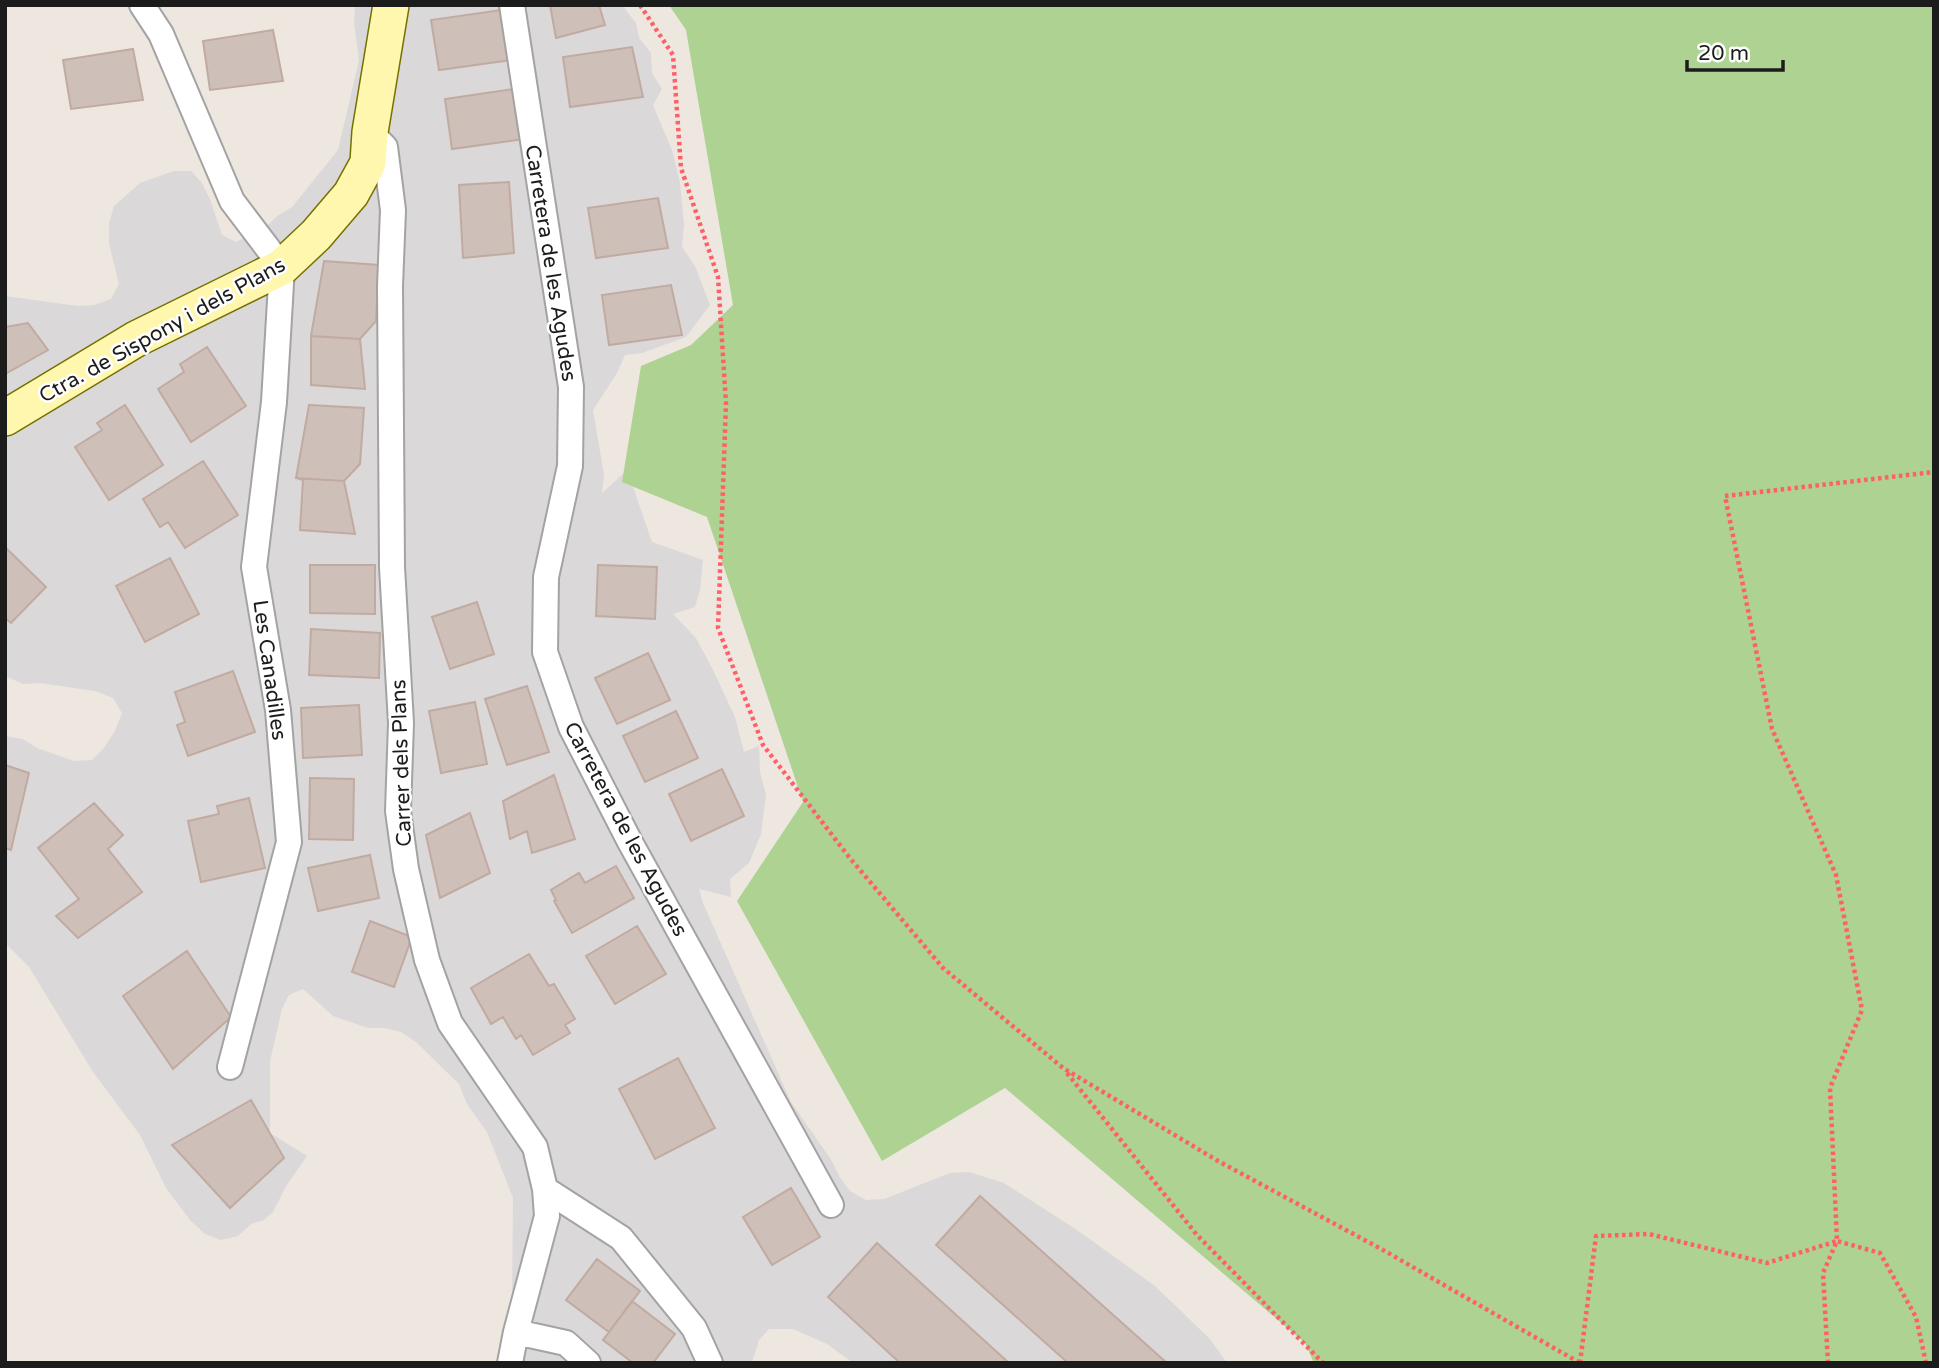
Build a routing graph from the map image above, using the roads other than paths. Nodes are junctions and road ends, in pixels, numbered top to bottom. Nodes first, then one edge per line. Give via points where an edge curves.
1 (142, 5) edge
2 (391, 5) edge
3 (512, 5) edge
4 (370, 132) junction
5 (282, 267) junction
6 (5, 418) edge
7 (230, 1067) dead end
8 (545, 1189) junction
9 (831, 1205) dead end
10 (516, 1332) junction
11 (510, 1363) edge
12 (588, 1363) edge
13 (710, 1363) edge

1 - 5 street via 161,34 232,201
2 - 4 main road, Ctra. de Sispony i dels Plans
3 - 9 street, Carretera de les Agudes via 571,387 570,466 546,577 545,652 571,727 630,842
4 - 5 main road, Ctra. de Sispony i dels Plans via 368,163 351,194
4 - 8 street, Carrer dels Plans via 385,147 393,210 392,567 401,723 398,811 406,869 427,960 450,1023 535,1147
5 - 6 main road, Ctra. de Sispony i dels Plans via 136,339
5 - 7 street, Les Canadilles via 274,402 254,567 278,710 289,842
8 - 10 street, Carrer dels Plans via 547,1216
8 - 13 street via 621,1238 694,1328
10 - 11 street, Carrer dels Plans
10 - 12 street via 566,1343

